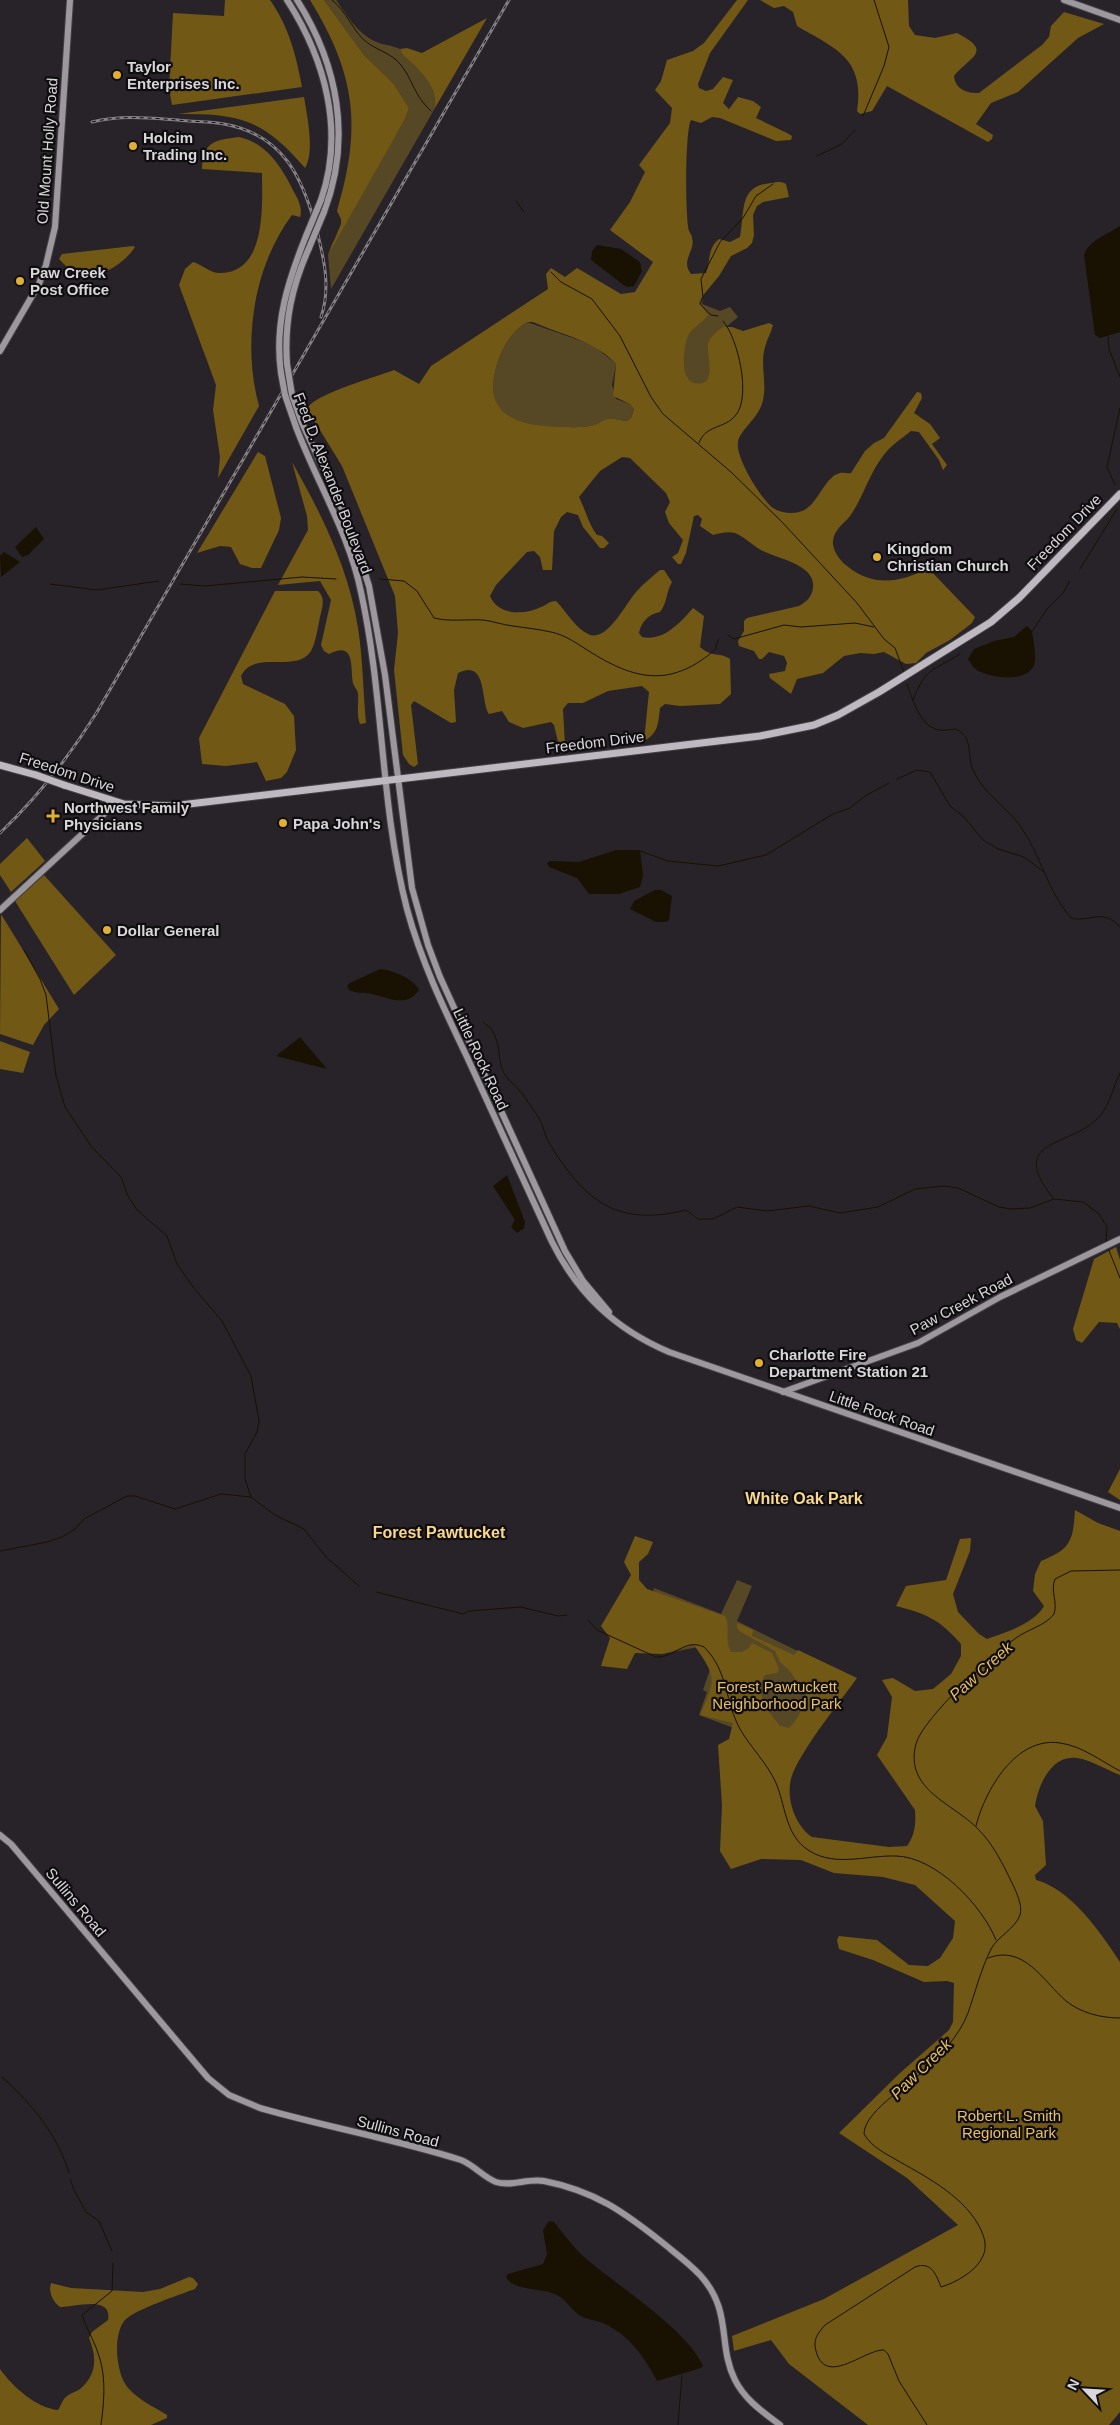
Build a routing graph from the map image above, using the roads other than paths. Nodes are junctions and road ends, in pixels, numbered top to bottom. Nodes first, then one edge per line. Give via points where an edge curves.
1 (70, 0) edge
2 (287, 0) edge
3 (297, 0) edge
4 (1064, 0) edge
5 (1120, 20) edge
6 (0, 351) edge
7 (299, 425) junction
8 (1120, 494) edge
9 (0, 765) edge
10 (397, 780) junction
11 (386, 781) junction
12 (110, 800) junction
13 (0, 910) edge
14 (1120, 1239) edge
15 (614, 1319) junction
16 (783, 1392) junction
17 (1120, 1508) edge
18 (0, 1835) edge
19 (780, 2425) edge

1 - 6 main road, Old Mount Holly Road via 55,227 39,284
2 - 7 main road, Fred D. Alexander Boulevard, bridge via 311,42 326,86 330,110 331,149 326,182 283,302 279,347 281,373 285,395
3 - 7 main road, Fred D. Alexander Boulevard, bridge via 323,47 334,81 338,109 338,155 332,186 296,278 286,331 287,364
4 - 5 main road
7 - 10 main road, Fred D. Alexander Boulevard via 350,526 369,586 385,675
7 - 11 main road, Fred D. Alexander Boulevard via 357,574 370,636
8 - 10 main road, Freedom Drive via 1019,598 991,622 894,684 826,721 798,730 760,736
9 - 12 main road, Freedom Drive, bridge
10 - 11 main road, Freedom Drive
10 - 15 main road, Little Rock Road via 412,888 440,977 565,1251
11 - 12 main road, Freedom Drive via 172,806
11 - 15 main road, Little Rock Road via 401,882 426,967 560,1258 588,1298
12 - 13 main road via 105,813
14 - 16 main road, Paw Creek Road via 1000,1297 918,1343
15 - 16 main road, Little Rock Road via 644,1340 669,1352
16 - 17 main road, Little Rock Road
18 - 19 main road, Sullins Road via 208,2078 229,2095 260,2108 462,2161 495,2181 534,2180 577,2189 612,2204 633,2219 691,2266 712,2291 722,2313 734,2380 748,2400

